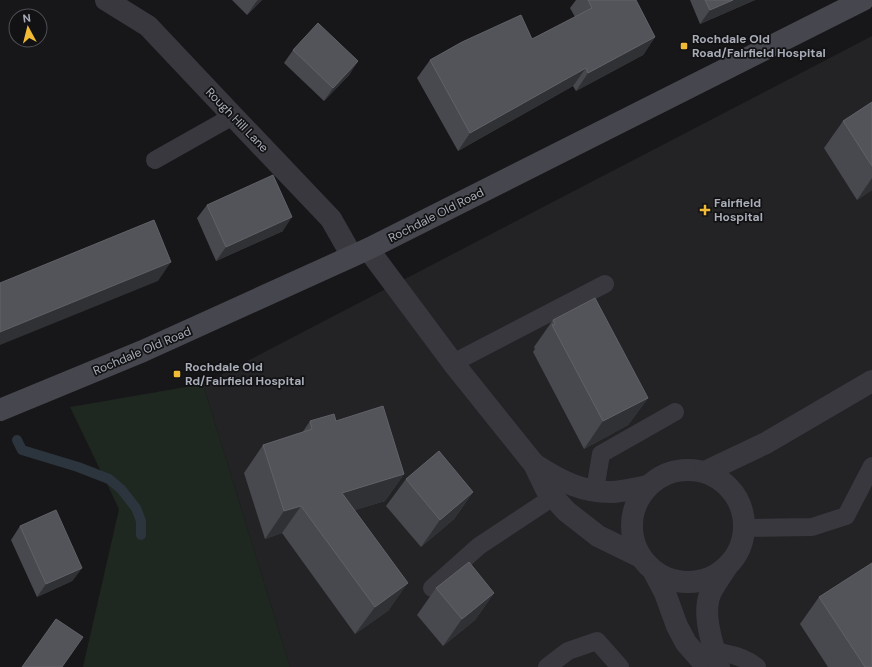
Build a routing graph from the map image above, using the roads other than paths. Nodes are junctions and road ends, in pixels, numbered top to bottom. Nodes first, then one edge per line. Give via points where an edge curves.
1 (106, 0) edge
2 (863, 0) edge
3 (233, 116) junction
4 (155, 160) dead end
5 (360, 252) junction
6 (605, 284) dead end
7 (453, 363) junction
8 (872, 381) edge
9 (0, 410) edge
10 (675, 412) dead end
11 (534, 464) junction
12 (872, 466) edge
13 (705, 472) junction
14 (648, 486) junction
15 (595, 490) junction
16 (553, 497) junction
17 (744, 528) junction
18 (648, 564) junction
19 (728, 566) junction
20 (432, 588) dead end
21 (713, 662) edge
22 (547, 667) edge
23 (620, 667) edge
24 (757, 667) edge

1 - 3 street, Rough Hill Lane via 148,26
2 - 5 main road, Rochdale Old Road
3 - 4 lane
3 - 5 street, Rough Hill Lane
5 - 7 street, Rough Hill Lane
5 - 9 main road, Rochdale Old Road via 143,351
6 - 7 lane
7 - 11 street, Rough Hill Lane
8 - 13 street via 766,443
10 - 15 lane via 601,454
11 - 15 street via 554,477 584,490
11 - 16 street via 546,489
12 - 17 lane via 846,516 812,527
13 - 14 street via 682,470 664,475
13 - 17 street via 722,481 735,495 742,509
14 - 15 street via 614,492
14 - 18 street via 637,500 631,519 632,539
16 - 18 street via 566,511 598,536
16 - 20 lane via 479,546
17 - 19 street via 739,549
18 - 19 street via 672,580 692,582 712,577
18 - 21 street via 667,598 686,643 701,660
19 - 21 street via 711,593 708,606
21 - 24 lane via 734,655
22 - 23 lane via 568,651 597,641

